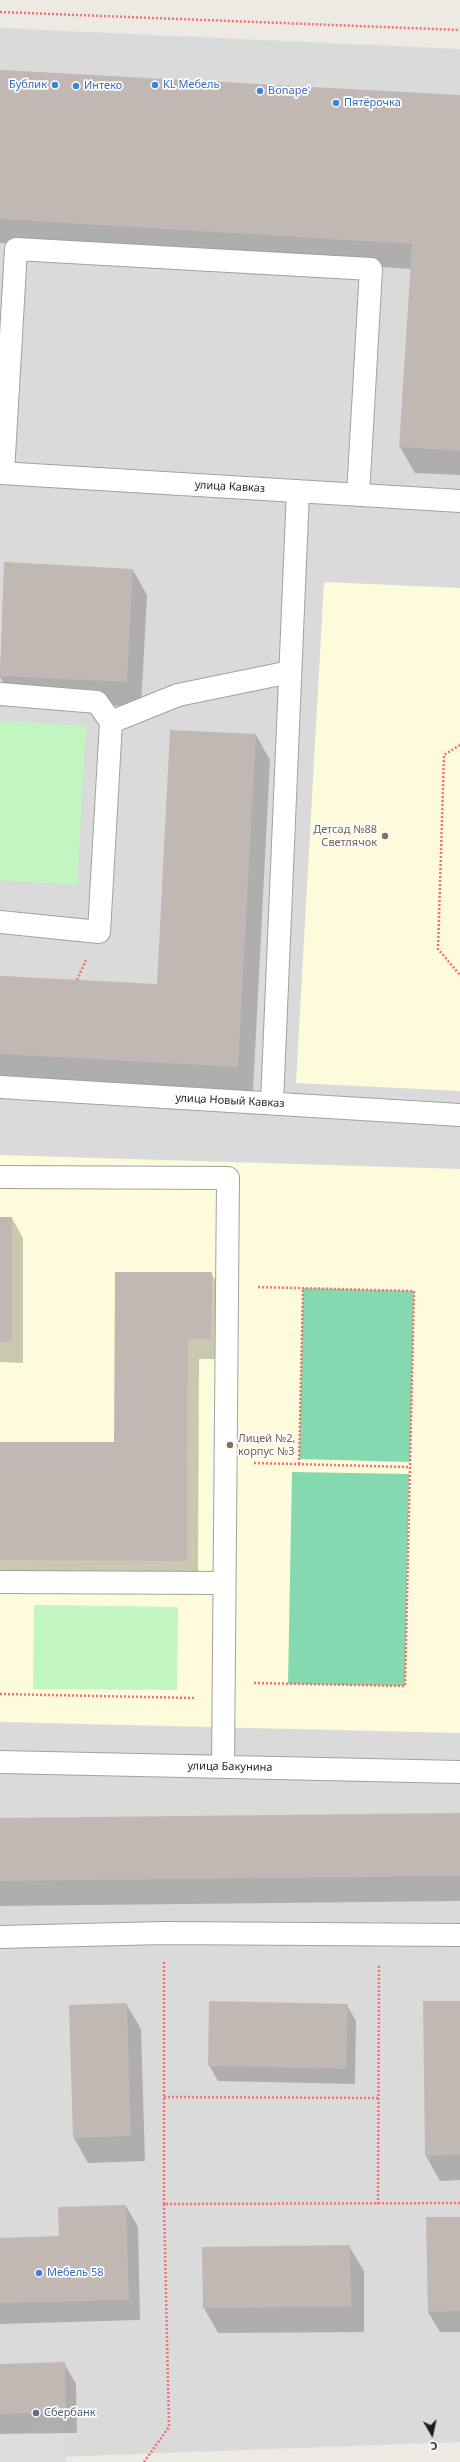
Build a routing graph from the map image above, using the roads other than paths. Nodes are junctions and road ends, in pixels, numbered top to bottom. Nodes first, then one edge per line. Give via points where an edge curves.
1 (2, 473) edge
2 (298, 491) junction
3 (358, 495) junction
4 (460, 501) edge
5 (290, 672) junction
6 (0, 694) edge
7 (111, 722) junction
8 (0, 922) edge
9 (0, 1087) edge
10 (272, 1103) junction
11 (460, 1115) edge
12 (0, 1177) edge
13 (0, 1582) edge
14 (224, 1583) junction
15 (0, 1762) edge
16 (223, 1767) junction
17 (460, 1772) edge
18 (460, 1935) edge
19 (0, 1937) edge

1 - 2 street, улица Кавказ
1 - 3 street via 16,249 371,269
2 - 3 street, улица Кавказ
2 - 5 street
3 - 4 street, улица Кавказ
5 - 7 street via 178,695
5 - 10 street
6 - 7 street via 97,702
7 - 8 street via 99,932
9 - 10 street, улица Новый Кавказ
10 - 11 street, улица Новый Кавказ
12 - 14 street via 228,1178
13 - 14 street
14 - 16 street
15 - 16 street, улица Бакунина
16 - 17 street, улица Бакунина
18 - 19 street via 164,1934

